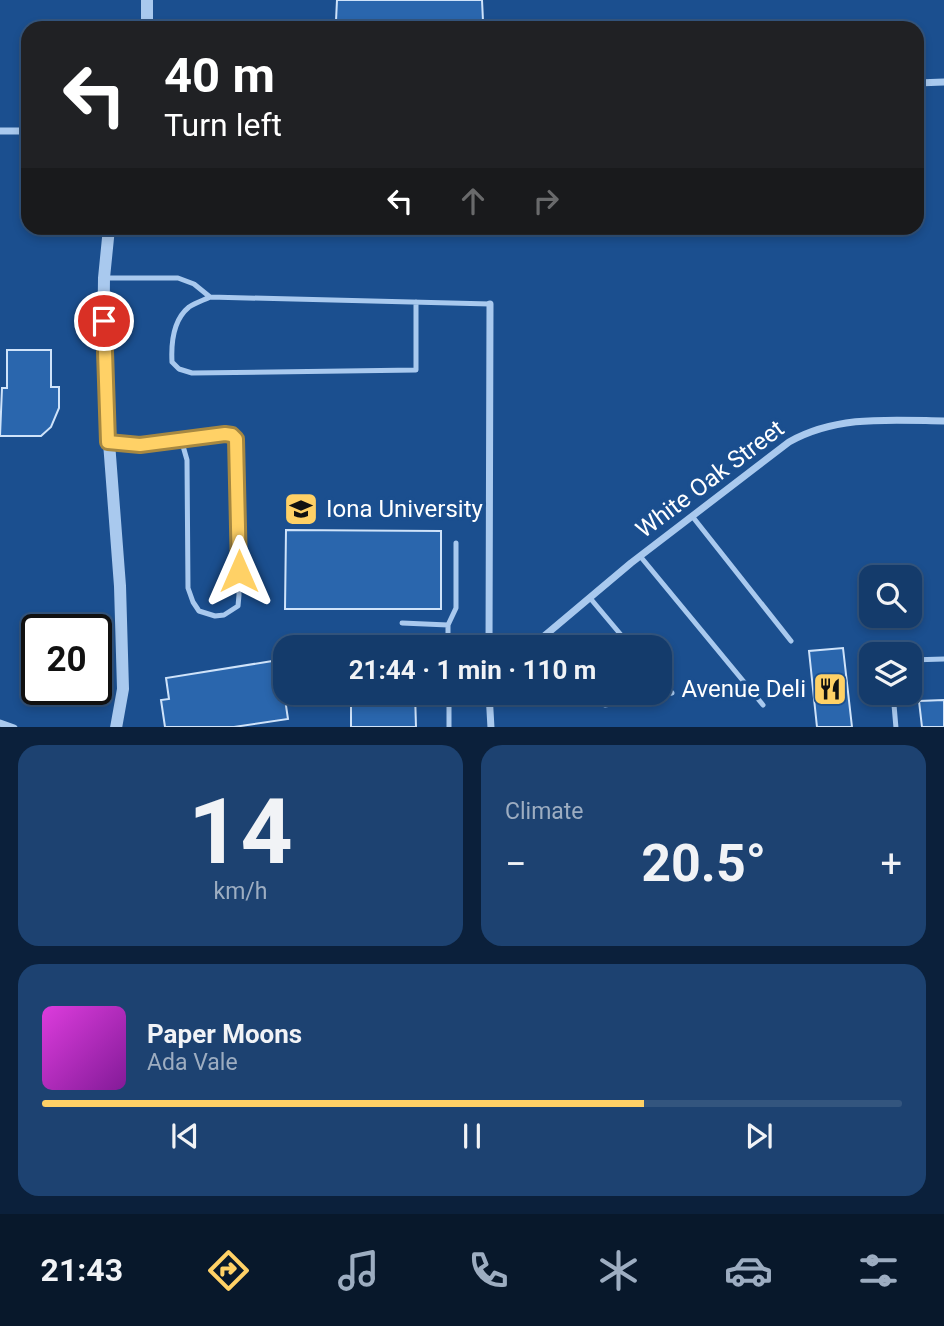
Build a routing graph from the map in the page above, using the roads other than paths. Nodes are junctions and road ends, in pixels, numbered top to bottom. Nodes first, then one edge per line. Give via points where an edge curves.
1 (147, 0) edge
2 (147, 21) edge
3 (944, 82) edge
4 (924, 83) edge
5 (0, 131) edge
6 (21, 131) edge
7 (108, 235) edge
8 (104, 278) junction
9 (210, 297) junction
10 (416, 302) junction
11 (490, 304) joint
12 (944, 421) edge
13 (181, 439) junction
14 (108, 442) junction
15 (692, 516) junction
16 (456, 543) dead end
17 (639, 556) junction
18 (590, 598) junction
19 (402, 623) dead end
20 (448, 625) junction
21 (448, 635) edge
22 (489, 635) edge
23 (546, 635) edge
24 (621, 635) edge
25 (791, 640) dead end
26 (944, 659) edge
27 (922, 660) edge
28 (449, 705) edge
29 (490, 705) edge
30 (763, 705) dead end
31 (894, 705) edge
32 (0, 723) edge
33 (14, 727) edge
34 (116, 727) edge
35 (449, 727) edge
36 (491, 727) edge
37 (896, 727) edge

1 - 2 street
3 - 4 street
5 - 6 street
7 - 8 street
8 - 9 lane via 178,278
8 - 14 street
9 - 10 lane
9 - 10 lane via 188,308 178,323 171,341 172,362 179,369 192,373 416,370
10 - 11 lane
11 - 22 street
12 - 15 street, White Oak Street via 861,420 810,430
13 - 13 lane via 187,460 188,588 199,611 224,615 238,606 239,595 236,439 225,434
13 - 14 lane via 140,445
14 - 34 street via 123,689
15 - 17 street, White Oak Street
15 - 25 lane
16 - 20 lane via 456,608
17 - 18 street, White Oak Street
17 - 30 lane
18 - 23 street, White Oak Street
18 - 24 lane
19 - 20 lane
20 - 21 lane
26 - 27 lane
28 - 35 lane
29 - 36 street
31 - 37 lane
32 - 33 street

